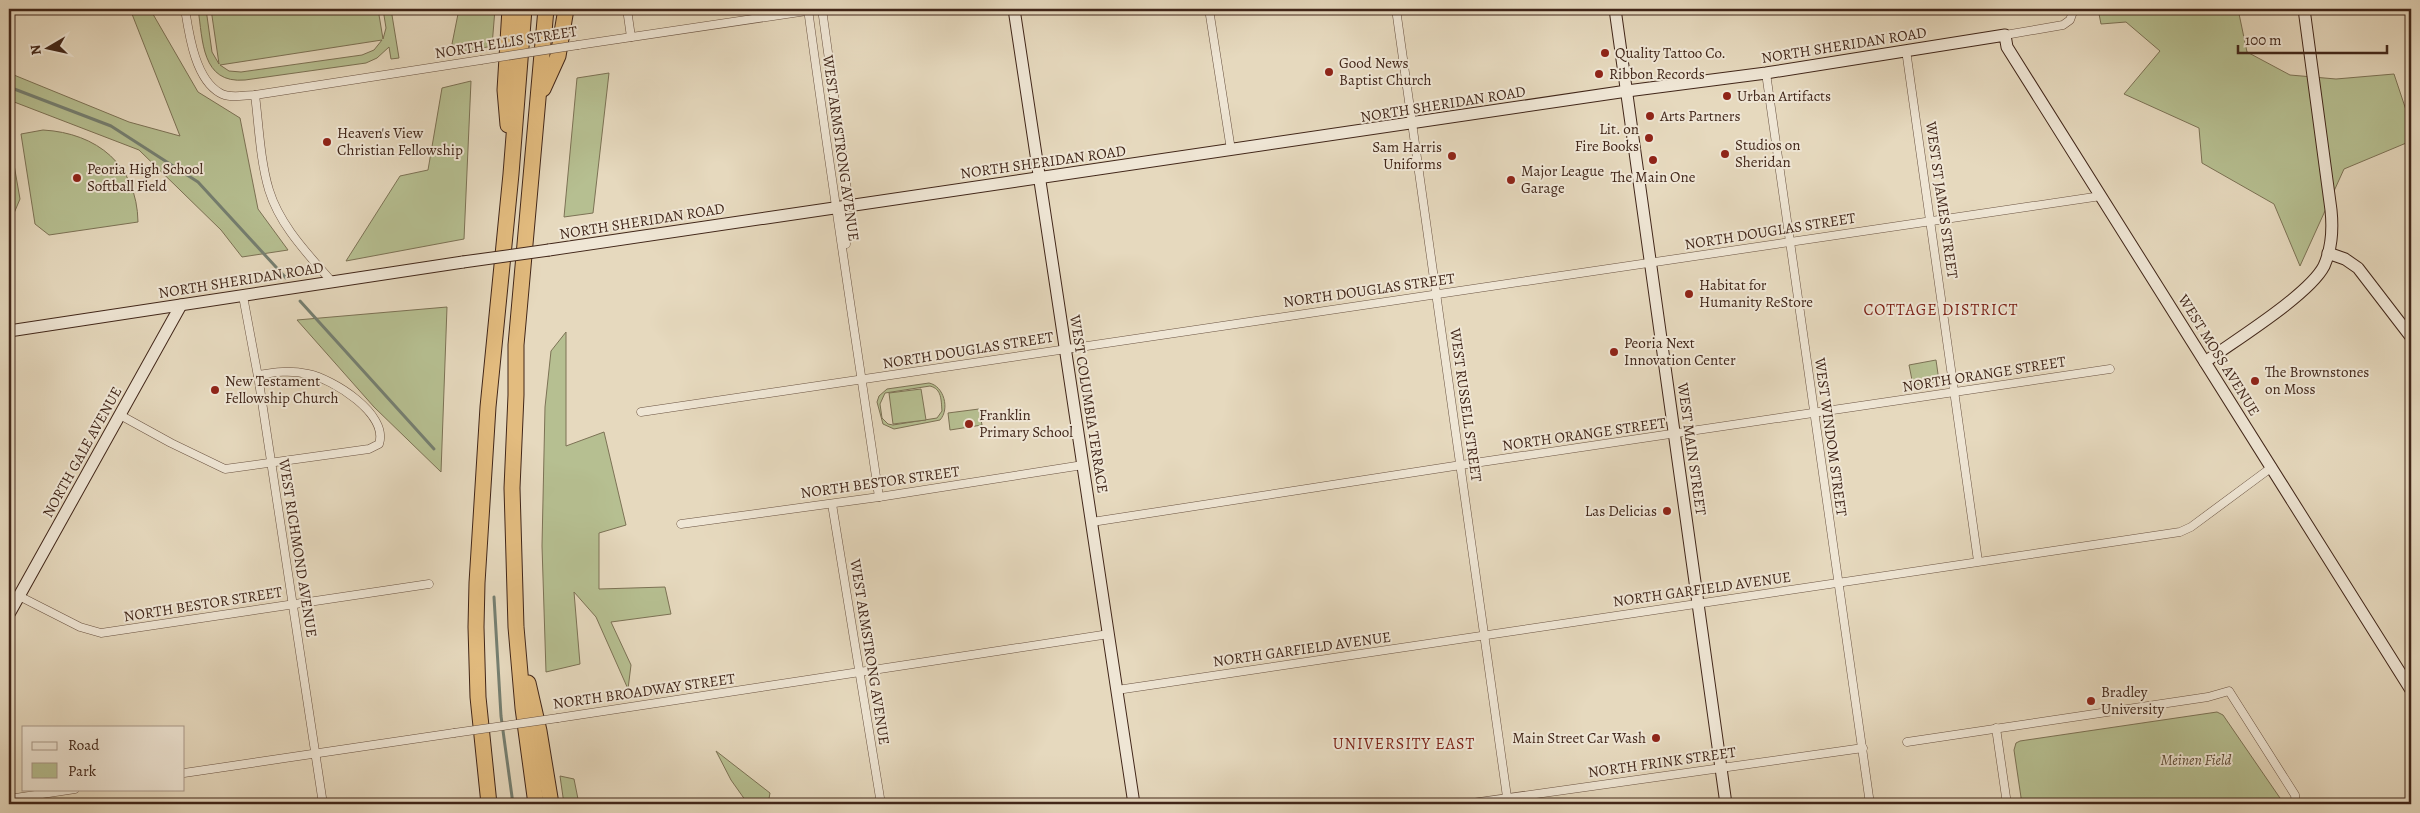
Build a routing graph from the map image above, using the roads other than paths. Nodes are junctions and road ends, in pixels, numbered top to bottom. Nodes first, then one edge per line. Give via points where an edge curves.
1 (185, 9) edge
2 (510, 9) edge
3 (524, 9) edge
4 (546, 9) edge
5 (566, 9) edge
6 (627, 9) edge
7 (821, 9) edge
8 (1014, 9) edge
9 (1209, 9) edge
10 (1396, 9) edge
11 (1615, 9) edge
12 (2304, 9) edge
13 (808, 10) edge
14 (2074, 10) edge
15 (2005, 35) junction
16 (631, 37) junction
17 (1906, 50) junction
18 (1766, 73) junction
19 (1627, 91) junction
20 (255, 95) junction
21 (539, 100) junction
22 (1412, 123) junction
23 (1231, 150) junction
24 (511, 174) junction
25 (1038, 179) junction
26 (2101, 196) junction
27 (840, 206) junction
28 (1931, 221) junction
29 (1791, 241) junction
30 (2328, 253) junction
31 (1651, 263) junction
32 (332, 282) junction
33 (850, 290) junction
34 (1437, 294) junction
35 (244, 296) junction
36 (182, 305) junction
37 (9, 331) edge
38 (2411, 337) edge
39 (1065, 349) junction
40 (2205, 362) junction
41 (2110, 369) dead end
42 (258, 374) junction
43 (863, 380) junction
44 (1956, 392) junction
45 (641, 412) dead end
46 (1814, 414) junction
47 (120, 415) junction
48 (1674, 434) junction
49 (271, 464) junction
50 (1083, 465) junction
51 (1461, 465) junction
52 (2272, 467) junction
53 (879, 497) junction
54 (832, 504) junction
55 (1092, 522) junction
56 (681, 524) dead end
57 (1978, 562) junction
58 (1838, 583) junction
59 (428, 584) dead end
60 (19, 596) junction
61 (293, 604) junction
62 (1698, 604) junction
63 (9, 614) edge
64 (516, 627) junction
65 (1108, 634) junction
66 (1484, 636) junction
67 (859, 672) junction
68 (1117, 690) junction
69 (2411, 690) edge
70 (1996, 728) junction
71 (1907, 742) dead end
72 (1863, 748) junction
73 (315, 753) junction
74 (1721, 768) junction
75 (185, 773) edge
76 (69, 790) edge
77 (9, 799) edge
78 (1508, 801) edge
79 (323, 804) edge
80 (489, 804) edge
81 (536, 804) edge
82 (551, 804) edge
83 (881, 804) edge
84 (1134, 804) edge
85 (1465, 804) edge
86 (1726, 804) edge
87 (1870, 804) edge
88 (2006, 804) edge
89 (2296, 804) edge

1 - 20 street via 193,52 212,85 225,95
2 - 24 highway via 505,90
3 - 24 highway
4 - 21 highway
5 - 21 highway via 558,56
6 - 16 street
7 - 13 street, NORTH ELLIS STREET
7 - 27 street, WEST ARMSTRONG AVENUE via 847,190
8 - 25 main road, WEST COLUMBIA TERRACE
9 - 23 street
10 - 22 street, WEST RUSSELL STREET
11 - 19 main road, WEST MAIN STREET
12 - 30 main road via 2331,210 2332,233
13 - 16 street, NORTH ELLIS STREET
13 - 27 street, WEST ARMSTRONG AVENUE
14 - 15 street, NORTH SHERIDAN ROAD via 2070,20 2058,27
15 - 17 main road, NORTH SHERIDAN ROAD
15 - 26 main road, WEST MOSS AVENUE via 2007,47
16 - 20 street, NORTH ELLIS STREET, bridge
17 - 18 main road, NORTH SHERIDAN ROAD
17 - 28 street, WEST ST JAMES STREET
18 - 19 main road, NORTH SHERIDAN ROAD
18 - 29 street, WEST WINDOM STREET
19 - 22 main road, NORTH SHERIDAN ROAD
19 - 31 main road, WEST MAIN STREET
20 - 32 street via 271,197 292,234
21 - 64 highway via 516,345 512,488
22 - 23 main road, NORTH SHERIDAN ROAD
22 - 34 street, WEST RUSSELL STREET
23 - 25 main road, NORTH SHERIDAN ROAD
24 - 80 highway via 488,407 477,582 478,697
25 - 27 main road, NORTH SHERIDAN ROAD
25 - 39 main road, WEST COLUMBIA TERRACE
26 - 28 street, NORTH DOUGLAS STREET
26 - 40 main road, WEST MOSS AVENUE
27 - 32 main road, NORTH SHERIDAN ROAD, bridge
27 - 33 street, WEST ARMSTRONG AVENUE
27 - 33 street, WEST ARMSTRONG AVENUE
28 - 29 street, NORTH DOUGLAS STREET
28 - 44 street, WEST ST JAMES STREET
29 - 31 street, NORTH DOUGLAS STREET
29 - 46 street, WEST WINDOM STREET
30 - 38 main road via 2358,268
30 - 40 main road via 2320,272 2298,295
31 - 34 street, NORTH DOUGLAS STREET
31 - 48 main road, WEST MAIN STREET
32 - 35 main road, NORTH SHERIDAN ROAD
33 - 43 street, WEST ARMSTRONG AVENUE
34 - 39 street, NORTH DOUGLAS STREET
34 - 51 street, WEST RUSSELL STREET
35 - 36 main road, NORTH SHERIDAN ROAD
35 - 42 street, WEST RICHMOND AVENUE
36 - 37 main road, NORTH SHERIDAN ROAD
36 - 47 main road, NORTH GALE AVENUE
39 - 43 street, NORTH DOUGLAS STREET
39 - 50 main road, WEST COLUMBIA TERRACE
40 - 52 main road, WEST MOSS AVENUE
41 - 44 street, NORTH ORANGE STREET
42 - 49 street, WEST RICHMOND AVENUE
42 - 49 street via 292,371 328,381 352,396 374,418 379,428 377,447
43 - 45 street, NORTH DOUGLAS STREET
43 - 53 street, WEST ARMSTRONG AVENUE
44 - 46 street, NORTH ORANGE STREET
44 - 57 street, WEST ST JAMES STREET
46 - 48 street, NORTH ORANGE STREET
46 - 58 street, WEST WINDOM STREET
47 - 49 street via 220,467
47 - 60 main road, NORTH GALE AVENUE
48 - 51 street, NORTH ORANGE STREET
48 - 62 main road, WEST MAIN STREET
49 - 61 street, WEST RICHMOND AVENUE
50 - 53 street, NORTH BESTOR STREET
50 - 55 main road, WEST COLUMBIA TERRACE
51 - 55 street, NORTH ORANGE STREET
51 - 66 street, WEST RUSSELL STREET
52 - 57 street, NORTH GARFIELD AVENUE via 2180,532
52 - 69 main road, WEST MOSS AVENUE
53 - 54 street, NORTH BESTOR STREET
54 - 56 street, NORTH BESTOR STREET
54 - 67 street, WEST ARMSTRONG AVENUE
55 - 65 main road, WEST COLUMBIA TERRACE
57 - 58 street, NORTH GARFIELD AVENUE
58 - 62 street, NORTH GARFIELD AVENUE
58 - 72 street, WEST WINDOM STREET
59 - 61 street, NORTH BESTOR STREET
60 - 61 street, NORTH BESTOR STREET via 80,627 101,633
60 - 63 main road, NORTH GALE AVENUE
61 - 73 street, WEST RICHMOND AVENUE
62 - 66 street, NORTH GARFIELD AVENUE
62 - 74 main road, WEST MAIN STREET
64 - 81 highway
64 - 82 highway
65 - 67 street, NORTH BROADWAY STREET
65 - 68 main road, WEST COLUMBIA TERRACE
66 - 68 street, NORTH GARFIELD AVENUE
66 - 78 street, WEST RUSSELL STREET
67 - 73 street, NORTH BROADWAY STREET, bridge
67 - 83 street, WEST ARMSTRONG AVENUE
68 - 84 main road, WEST COLUMBIA TERRACE
70 - 71 street
70 - 88 street
70 - 89 street via 2208,697 2229,691 2295,795
72 - 74 street, NORTH FRINK STREET
72 - 87 street, WEST WINDOM STREET
73 - 75 street, NORTH BROADWAY STREET
73 - 79 street, WEST RICHMOND AVENUE
74 - 78 street, NORTH FRINK STREET
74 - 86 main road, WEST MAIN STREET
76 - 77 street
78 - 85 street, NORTH FRINK STREET

